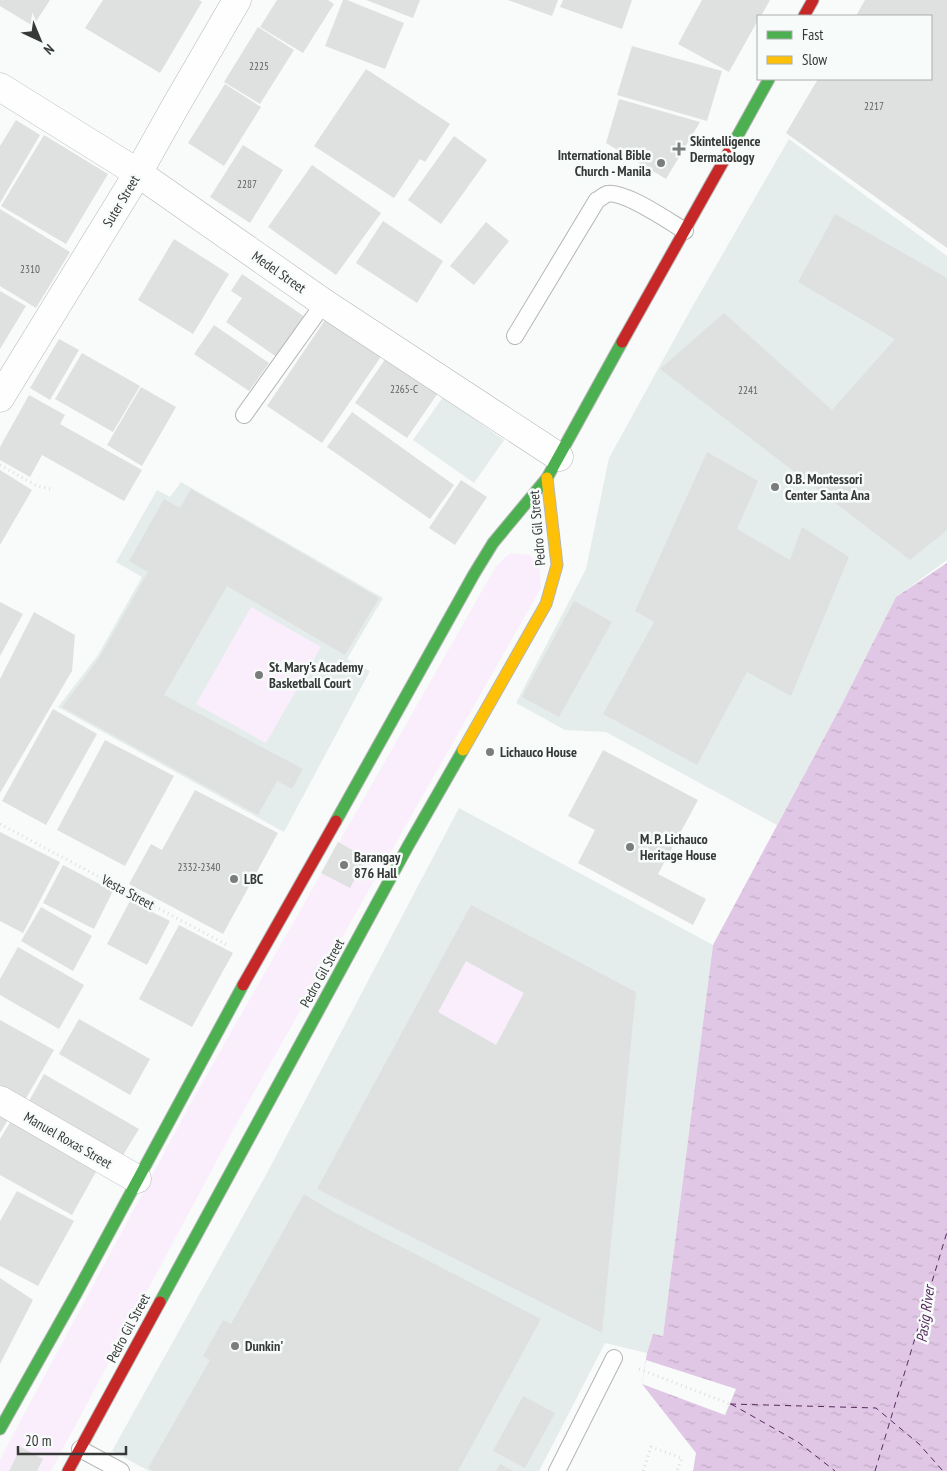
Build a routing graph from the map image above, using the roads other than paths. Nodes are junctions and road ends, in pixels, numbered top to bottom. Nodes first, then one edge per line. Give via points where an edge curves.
1 (237, 0) edge
2 (813, 0) edge
3 (805, 15) edge
4 (768, 80) edge
5 (0, 87) edge
6 (138, 173) junction
7 (685, 231) junction
8 (324, 303) junction
9 (515, 336) dead end
10 (0, 398) edge
11 (244, 415) dead end
12 (553, 468) junction
13 (0, 1100) edge
14 (137, 1179) junction
15 (614, 1358) dead end
16 (0, 1428) edge
17 (80, 1449) junction
18 (68, 1471) edge
19 (121, 1471) edge
20 (556, 1471) edge

1 - 6 street, Suter Street
2 - 3 main road
4 - 7 main road, Pedro Gil Street
5 - 6 street, Medel Street
6 - 8 street, Medel Street
6 - 10 street, Suter Street
7 - 9 lane via 619,195 607,194 597,200
7 - 12 main road, Pedro Gil Street
8 - 11 lane
8 - 12 street, Medel Street
12 - 14 main road, Pedro Gil Street via 493,543 474,574 256,960
12 - 17 main road, Pedro Gil Street via 557,565 546,604 408,846
13 - 14 street, Manuel Roxas Street
14 - 16 main road, Pedro Gil Street
15 - 20 lane
17 - 18 main road, Pedro Gil Street
17 - 19 lane

